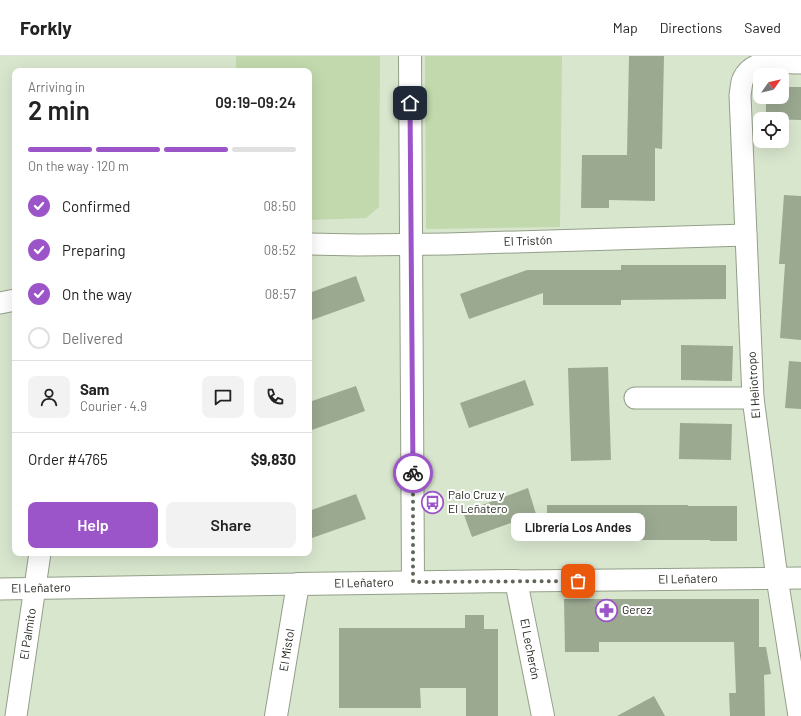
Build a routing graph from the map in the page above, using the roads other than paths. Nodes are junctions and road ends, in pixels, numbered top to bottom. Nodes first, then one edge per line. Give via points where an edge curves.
1 (410, 56) edge
2 (801, 63) edge
3 (746, 235) junction
4 (312, 244) edge
5 (411, 244) junction
6 (12, 301) edge
7 (0, 304) edge
8 (635, 398) dead end
9 (753, 398) junction
10 (40, 556) edge
11 (777, 578) junction
12 (801, 578) edge
13 (516, 581) junction
14 (413, 582) junction
15 (298, 584) junction
16 (35, 588) junction
17 (0, 589) edge
18 (16, 716) edge
19 (276, 716) edge
20 (543, 716) edge
21 (799, 716) edge

1 - 5 street
2 - 3 street, El Heliotropo via 764,63 751,69 743,80 740,95
3 - 5 street, El Tristón
3 - 9 street, El Heliotropo
4 - 5 street, El Tristón
5 - 14 street
6 - 7 street
8 - 9 street
9 - 11 street, El Heliotropo
10 - 16 street, El Palmito
11 - 12 street, El Leñatero
11 - 13 street, El Leñatero
11 - 21 street, El Heliotropo
13 - 14 street, El Leñatero
13 - 20 street, El Lecherón
14 - 15 street, El Leñatero
15 - 16 street, El Leñatero
15 - 19 street, El Mistol
16 - 17 street, El Leñatero
16 - 18 street, El Palmito

